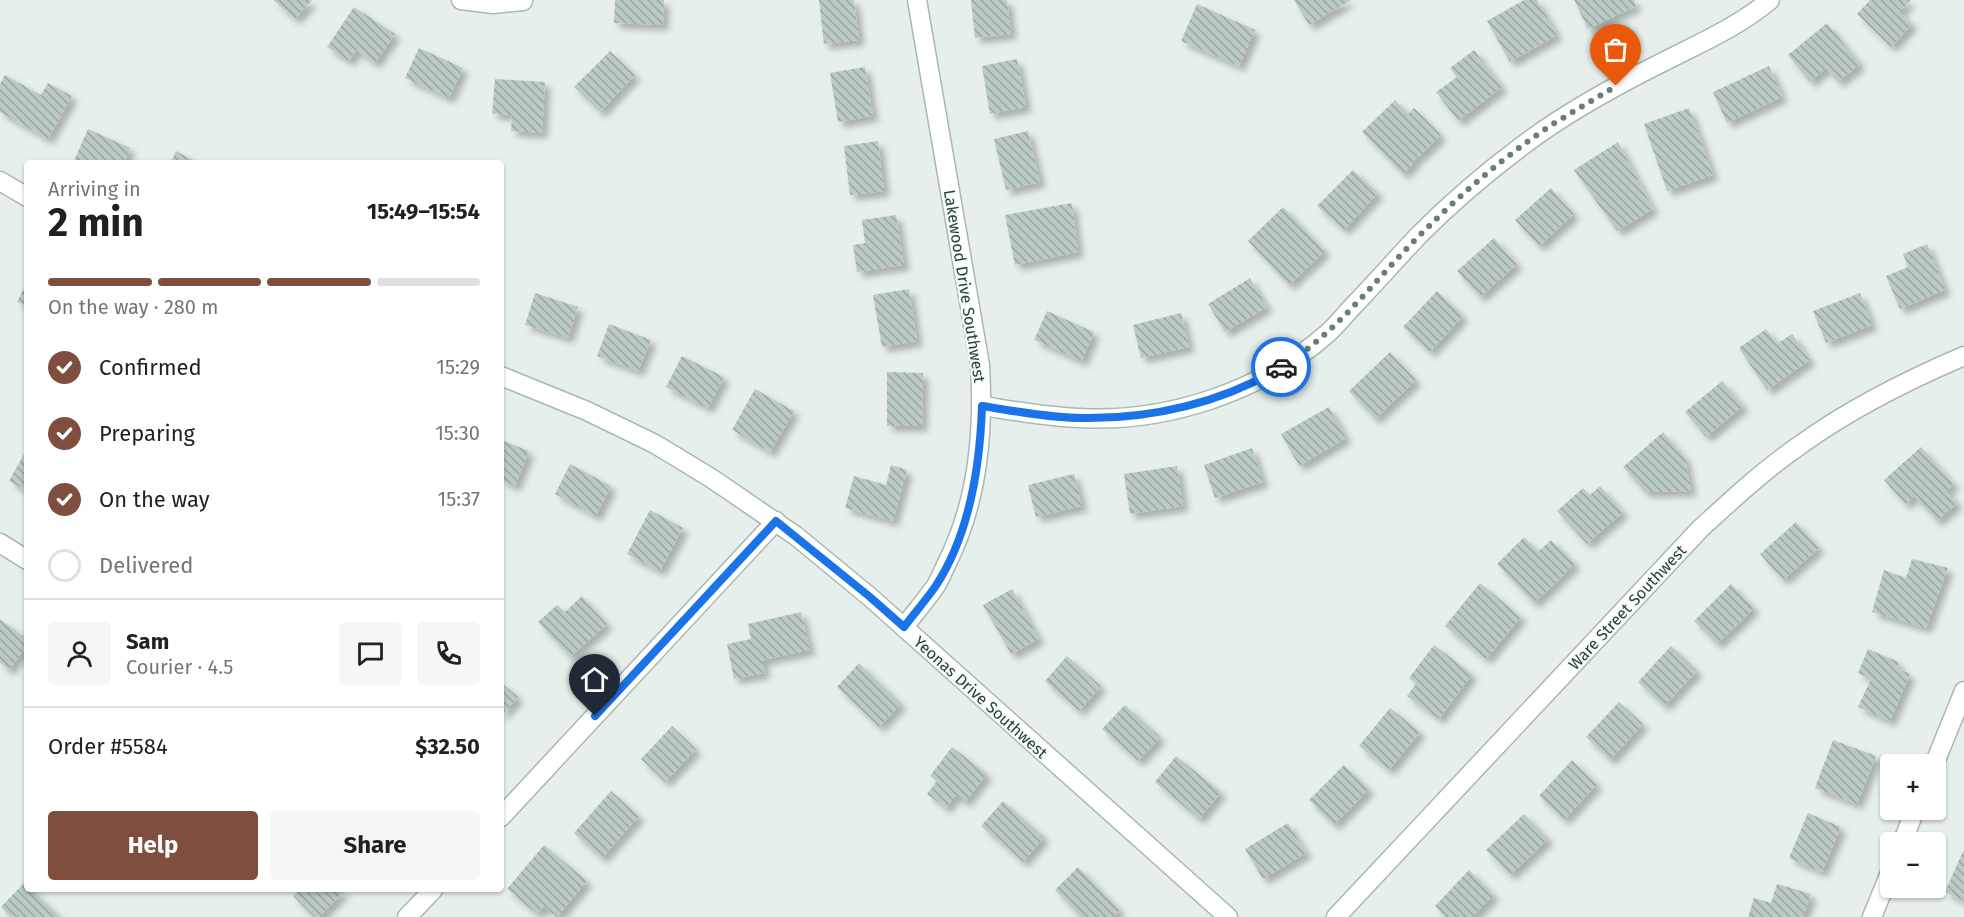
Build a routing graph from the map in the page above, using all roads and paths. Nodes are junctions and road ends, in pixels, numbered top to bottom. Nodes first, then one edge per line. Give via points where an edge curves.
1 (461, 0) edge
2 (917, 0) edge
3 (1770, 0) edge
4 (523, 1) edge
5 (0, 181) edge
6 (24, 195) edge
7 (1964, 356) edge
8 (504, 377) edge
9 (982, 406) junction
10 (776, 521) junction
11 (0, 543) edge
12 (24, 558) edge
13 (904, 627) junction
14 (1964, 691) edge
15 (1938, 754) edge
16 (504, 813) edge
17 (431, 892) edge
18 (1880, 897) edge
19 (407, 917) edge
20 (1228, 917) edge
21 (1336, 917) edge
22 (1872, 917) edge

1 - 4 street via 493,4
2 - 9 street, Lakewood Drive Southwest via 978,353
3 - 9 street via 1721,32 1616,86 1522,146 1469,187 1420,234 1330,331 1262,379 1174,410 1127,417 1081,418
5 - 6 street
7 - 21 street, Ware Street Southwest via 1850,412 1751,482 1701,528
8 - 10 street, Yeonas Drive Southwest via 655,444
9 - 13 street, Lakewood Drive Southwest via 980,448 969,506 955,547 936,586
10 - 13 street, Yeonas Drive Southwest
10 - 16 street
11 - 12 street
13 - 20 street, Yeonas Drive Southwest
14 - 15 street
17 - 19 street
18 - 22 street

